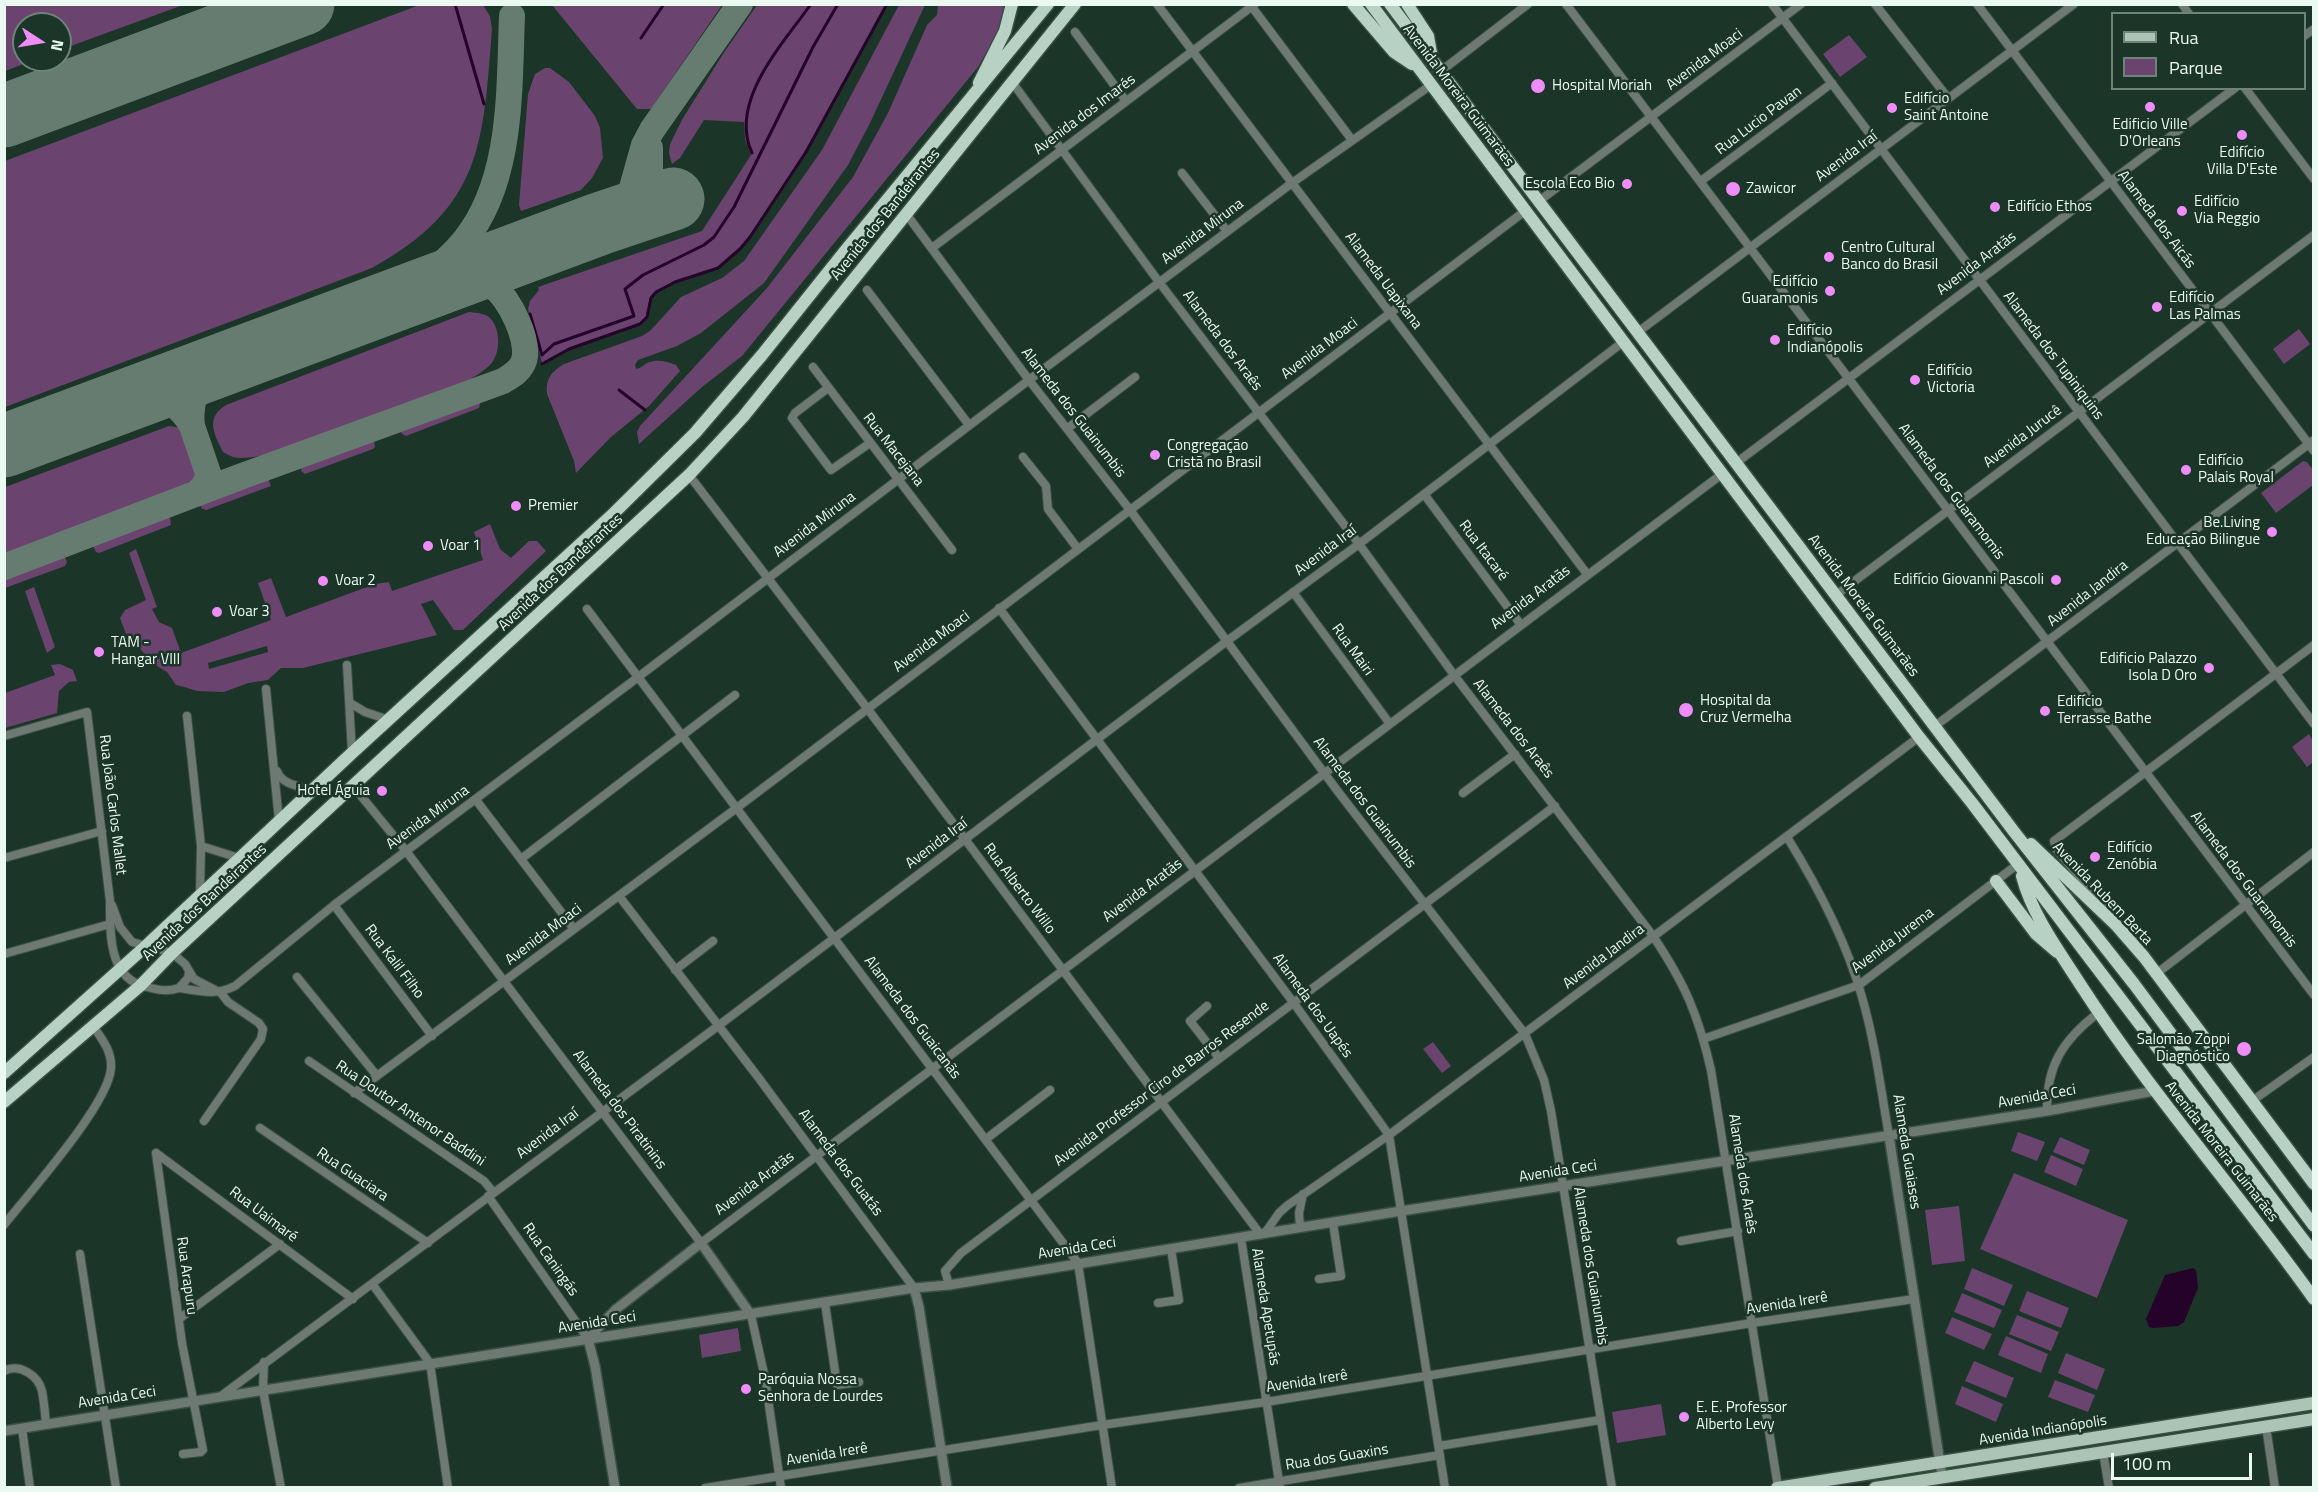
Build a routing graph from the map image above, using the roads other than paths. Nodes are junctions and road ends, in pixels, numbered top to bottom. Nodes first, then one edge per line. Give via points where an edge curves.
1 (1012, 4) edge
2 (1048, 4) edge
3 (1075, 4) edge
4 (1157, 4) edge
5 (1353, 4) edge
6 (1371, 4) edge
7 (1390, 4) edge
8 (1407, 4) edge
9 (1528, 4) edge
10 (1566, 4) edge
11 (1772, 4) edge
12 (1801, 4) edge
13 (1875, 4) edge
14 (1977, 4) edge
15 (2074, 4) edge
16 (1253, 6) edge
17 (1782, 18) junction
18 (1075, 32) dead end
19 (1193, 50) junction
20 (2012, 51) junction
21 (1432, 59) junction
22 (1416, 65) junction
23 (1441, 71) junction
24 (1011, 82) junction
25 (1832, 83) junction
26 (1431, 85) junction
27 (2232, 90) edge
28 (2246, 90) edge
29 (977, 91) junction
30 (1948, 99) junction
31 (1126, 101) junction
32 (1651, 116) junction
33 (1352, 140) junction
34 (1881, 149) junction
35 (1061, 150) junction
36 (1182, 173) dead end
37 (2313, 179) edge
38 (1701, 181) junction
39 (2110, 182) junction
40 (1292, 183) junction
41 (1539, 201) junction
42 (1525, 211) junction
43 (907, 215) junction
44 (1227, 231) junction
45 (2313, 235) edge
46 (1750, 247) junction
47 (932, 248) junction
48 (1980, 281) junction
49 (1160, 282) junction
50 (867, 290) dead end
51 (1391, 313) junction
52 (2209, 313) junction
53 (1638, 332) junction
54 (1623, 342) junction
55 (813, 367) dead end
56 (1135, 377) dead end
57 (1849, 379) junction
58 (1029, 380) junction
59 (828, 388) junction
60 (1259, 412) junction
61 (2078, 412) junction
62 (969, 425) junction
63 (1068, 428) junction
64 (2311, 442) edge
65 (870, 443) junction
66 (1489, 444) junction
67 (2313, 451) edge
68 (1023, 457) dead end
69 (1736, 463) junction
70 (1722, 474) junction
71 (689, 475) junction
72 (898, 479) junction
73 (1424, 494) junction
74 (1130, 510) junction
75 (1947, 510) junction
76 (2176, 543) junction
77 (1359, 544) junction
78 (1078, 549) junction
79 (952, 550) dead end
80 (1587, 574) junction
81 (768, 577) junction
82 (1293, 592) junction
83 (1836, 595) junction
84 (999, 608) junction
85 (587, 609) dead end
86 (1521, 625) junction
87 (1227, 641) junction
88 (2047, 642) junction
89 (2313, 645) edge
90 (347, 665) dead end
91 (2276, 673) junction
92 (1454, 675) junction
93 (639, 677) junction
94 (266, 689) dead end
95 (735, 694) dead end
96 (350, 703) junction
97 (867, 708) junction
98 (187, 716) dead end
99 (388, 720) junction
100 (1390, 724) junction
101 (2313, 724) edge
102 (1935, 726) junction
103 (4, 735) edge
104 (681, 735) junction
105 (1919, 737) junction
106 (1096, 740) junction
107 (352, 753) junction
108 (1515, 754) junction
109 (274, 763) junction
110 (2146, 772) junction
111 (1325, 774) junction
112 (353, 786) junction
113 (313, 790) junction
114 (1463, 793) dead end
115 (476, 800) junction
116 (1555, 806) junction
117 (738, 807) junction
118 (279, 821) junction
119 (102, 831) junction
120 (2015, 833) junction
121 (1787, 837) junction
122 (966, 839) junction
123 (201, 846) junction
124 (406, 851) junction
125 (2313, 852) edge
126 (4, 858) edge
127 (239, 858) junction
128 (521, 859) junction
129 (2018, 866) junction
130 (1195, 871) junction
131 (1996, 881) junction
132 (200, 894) junction
133 (619, 896) junction
134 (110, 901) junction
135 (2245, 905) junction
136 (334, 906) junction
137 (1425, 906) junction
138 (111, 924) junction
139 (2117, 926) junction
140 (574, 929) junction
141 (1653, 936) junction
142 (835, 937) junction
143 (713, 941) dead end
144 (146, 946) junction
145 (172, 953) junction
146 (4, 954) edge
147 (2061, 955) junction
148 (120, 970) junction
149 (675, 970) junction
150 (1064, 970) junction
151 (189, 972) junction
152 (2156, 974) junction
153 (297, 977) dead end
154 (504, 982) junction
155 (1858, 985) junction
156 (140, 986) junction
157 (179, 988) junction
158 (221, 993) junction
159 (2313, 995) edge
160 (1293, 1002) junction
161 (1208, 1006) dead end
162 (2098, 1013) junction
163 (93, 1026) junction
164 (718, 1026) junction
165 (1525, 1034) junction
166 (432, 1036) junction
167 (1703, 1039) junction
168 (2313, 1056) edge
169 (1219, 1058) junction
170 (309, 1061) dead end
171 (933, 1069) junction
172 (4, 1073) edge
173 (377, 1076) junction
174 (1050, 1089) dead end
175 (2154, 1091) junction
176 (354, 1093) junction
177 (1162, 1101) junction
178 (2252, 1101) junction
179 (4, 1102) edge
180 (2047, 1111) junction
181 (601, 1112) junction
182 (204, 1121) dead end
183 (260, 1128) dead end
184 (1389, 1135) junction
185 (1889, 1136) junction
186 (986, 1140) junction
187 (156, 1153) joint
188 (816, 1157) junction
189 (1727, 1161) junction
190 (2313, 1184) edge
191 (1565, 1187) junction
192 (491, 1194) junction
193 (1303, 1194) junction
194 (1030, 1199) junction
195 (1401, 1211) junction
196 (1333, 1223) junction
197 (4, 1225) edge
198 (2313, 1226) edge
199 (1300, 1227) junction
200 (1738, 1232) junction
201 (1263, 1234) junction
202 (1241, 1238) junction
203 (1681, 1241) dead end
204 (428, 1243) junction
205 (701, 1243) junction
206 (280, 1244) junction
207 (1171, 1249) junction
208 (80, 1254) dead end
209 (2313, 1254) edge
210 (1078, 1263) junction
211 (1319, 1279) dead end
212 (373, 1285) junction
213 (949, 1285) junction
214 (914, 1288) junction
215 (353, 1299) junction
216 (1914, 1299) junction
217 (2313, 1299) edge
218 (825, 1303) junction
219 (1158, 1303) dead end
220 (751, 1315) junction
221 (179, 1319) junction
222 (1752, 1323) junction
223 (588, 1340) junction
224 (1590, 1351) junction
225 (264, 1362) junction
226 (430, 1363) junction
227 (4, 1371) edge
228 (1428, 1376) junction
229 (859, 1382) dead end
230 (263, 1390) junction
231 (219, 1397) junction
232 (193, 1402) junction
233 (1266, 1402) junction
234 (2313, 1403) edge
235 (104, 1415) junction
236 (2313, 1419) edge
237 (1600, 1420) junction
238 (46, 1424) junction
239 (1102, 1425) junction
240 (2266, 1426) junction
241 (22, 1428) junction
242 (4, 1431) edge
243 (942, 1451) junction
244 (1439, 1451) junction
245 (2103, 1452) junction
246 (183, 1454) dead end
247 (1940, 1463) junction
248 (779, 1476) junction
249 (1943, 1482) edge
250 (1279, 1484) edge
251 (1778, 1487) edge
252 (30, 1488) edge
253 (116, 1488) edge
254 (281, 1488) edge
255 (448, 1488) edge
256 (615, 1488) edge
257 (705, 1488) edge
258 (780, 1488) edge
259 (947, 1488) edge
260 (1112, 1488) edge
261 (1239, 1488) edge
262 (1445, 1488) edge
263 (1612, 1488) edge
264 (1875, 1488) edge
265 (2109, 1488) edge
266 (2275, 1488) edge

1 - 29 highway via 1005,31
2 - 29 highway, Avenida dos Bandeirantes
3 - 24 highway, Avenida dos Bandeirantes
4 - 19 street, Alameda Uapixana
5 - 22 highway via 1394,52
6 - 22 highway, Avenida Moreira Guimarães
7 - 21 highway, Avenida Moreira Guimarães
8 - 21 highway via 1428,36
9 - 23 street
10 - 32 street, Alameda dos Guaramomis
11 - 17 street, Alameda dos Tupiniquins
12 - 17 street, Avenida Moaci
13 - 30 street
14 - 20 street, Alameda dos Aicás
15 - 20 street, Avenida Iraí
16 - 19 street, Avenida dos Imarés
16 - 33 street
17 - 25 street, Alameda dos Tupiniquins
17 - 32 street, Avenida Moaci
18 - 31 street
19 - 31 street, Avenida dos Imarés
19 - 40 street, Alameda Uapixana
20 - 30 street, Avenida Iraí
20 - 39 street, Alameda dos Aicás
21 - 23 highway, Avenida Moreira Guimarães
22 - 26 highway, Avenida Moreira Guimarães
23 - 41 highway, Avenida Moreira Guimarães
24 - 35 street, Alameda dos Araês
24 - 43 highway, Avenida dos Bandeirantes
25 - 34 street, Alameda dos Tupiniquins
25 - 38 street, Rua Lucio Pavan
26 - 33 street, Avenida Miruna
26 - 42 highway, Avenida Moreira Guimarães
27 - 39 street, Avenida Aratãs
28 - 37 street
29 - 99 highway, Avenida dos Bandeirantes via 695,433 633,496
30 - 34 street, Avenida Iraí
31 - 35 street, Avenida dos Imarés
32 - 38 street, Alameda dos Guaramomis
32 - 41 street, Avenida Moaci
33 - 40 street, Avenida Miruna
34 - 46 street, Avenida Iraí
34 - 48 street, Alameda dos Tupiniquins
35 - 47 street, Avenida dos Imarés
35 - 49 street, Alameda dos Araês
36 - 44 street
38 - 46 street, Alameda dos Guaramomis
39 - 48 street, Avenida Aratãs
39 - 52 street, Alameda dos Aicás
40 - 44 street, Avenida Miruna
40 - 51 street, Alameda Uapixana
41 - 53 highway, Avenida Moreira Guimarães
42 - 51 street, Avenida Moaci
42 - 54 highway, Avenida Moreira Guimarães
43 - 47 street, Alameda dos Guainumbis
43 - 71 highway, Avenida dos Bandeirantes via 743,417
44 - 49 street, Avenida Miruna
45 - 52 street, Avenida Jurucê
46 - 53 street, Avenida Iraí
46 - 57 street, Alameda dos Guaramomis
47 - 58 street, Alameda dos Guainumbis
48 - 57 street, Avenida Aratãs
48 - 61 street, Alameda dos Tupiniquins
49 - 58 street, Avenida Miruna
49 - 60 street, Alameda dos Araês
50 - 62 street
51 - 60 street, Avenida Moaci
51 - 66 street, Alameda Uapixana
52 - 61 street, Avenida Jurucê
52 - 64 street, Alameda dos Aicás
53 - 69 highway, Avenida Moreira Guimarães
54 - 66 street, Avenida Iraí
54 - 70 highway, Avenida Moreira Guimarães
55 - 59 street, Rua Macejana
56 - 63 street
57 - 69 street, Avenida Aratãs
57 - 75 street, Alameda dos Guaramomis
58 - 62 street, Avenida Miruna
58 - 63 street, Alameda dos Guainumbis
59 - 65 street, Rua Macejana
59 - 65 street via 792,418 831,470
60 - 74 street, Avenida Moaci
60 - 77 street, Alameda dos Araês
61 - 75 street, Avenida Jurucê
61 - 76 street, Alameda dos Tupiniquins
62 - 72 street, Avenida Miruna
63 - 74 street, Alameda dos Guainumbis
64 - 67 street, Alameda dos Aicás
64 - 76 street, Avenida Jandira
65 - 72 street, Rua Macejana
66 - 73 street, Avenida Iraí
66 - 80 street, Alameda Uapixana
68 - 78 street via 1046,486 1048,509
69 - 83 highway, Avenida Moreira Guimarães
70 - 80 street, Avenida Aratãs
70 - 105 highway, Avenida Moreira Guimarães
71 - 81 street, Rua Alberto Willo
71 - 112 highway, Avenida dos Bandeirantes
72 - 79 street, Rua Macejana
72 - 81 street, Avenida Miruna
73 - 77 street, Avenida Iraí
73 - 86 street, Rua Itacaré
74 - 78 street, Avenida Moaci
74 - 87 street, Alameda dos Guainumbis
75 - 83 street, Avenida Jurucê
75 - 88 street, Alameda dos Guaramomis
76 - 88 street, Avenida Jandira
76 - 91 street, Alameda dos Tupiniquins
77 - 82 street, Avenida Iraí
77 - 92 street, Alameda dos Araês
78 - 84 street, Avenida Moaci
80 - 86 street, Avenida Aratãs
81 - 93 street, Avenida Miruna
81 - 97 street, Rua Alberto Willo
82 - 87 street, Avenida Iraí
82 - 100 street, Rua Mairi
83 - 102 highway, Avenida Moreira Guimarães
84 - 97 street, Avenida Moaci
84 - 106 street, Alameda dos Uapés
85 - 93 street, Alameda dos Guaicanãs
86 - 92 street, Avenida Aratãs
87 - 106 street, Avenida Iraí
87 - 111 street, Alameda dos Guainumbis
88 - 102 street, Avenida Jandira
88 - 110 street, Alameda dos Guaramomis
89 - 91 street
90 - 96 street
91 - 101 street, Alameda dos Tupiniquins
91 - 110 street
92 - 100 street, Avenida Aratãs
92 - 108 street, Alameda dos Araês
93 - 104 street, Alameda dos Guaicanãs
93 - 115 street, Avenida Miruna
94 - 109 street
95 - 104 street
96 - 99 street
96 - 107 street
97 - 117 street, Avenida Moaci
97 - 122 street, Rua Alberto Willo
98 - 123 street
99 - 107 highway, Avenida dos Bandeirantes
100 - 111 street, Avenida Aratãs
102 - 120 highway, Avenida Moreira Guimarães
103 - 119 street, Rua João Carlos Mallet via 87,712
104 - 117 street, Alameda dos Guaicanãs
104 - 128 street
105 - 121 street, Avenida Jandira
105 - 129 highway, Avenida Moreira Guimarães
106 - 122 street, Avenida Iraí
106 - 130 street, Alameda dos Uapés
107 - 113 highway, Avenida dos Bandeirantes
108 - 114 street
108 - 116 street, Alameda dos Araês
109 - 113 street via 286,783
109 - 118 street
110 - 135 street, Alameda dos Guaramomis
110 - 139 street via 2053,843 2116,918
111 - 130 street, Avenida Aratãs
111 - 137 street, Alameda dos Guainumbis
112 - 124 street, Alameda dos Piratinins
112 - 145 highway, Avenida dos Bandeirantes
113 - 118 highway, Avenida dos Bandeirantes
115 - 124 street, Avenida Miruna
115 - 128 street
116 - 137 street, Avenida Professor Ciro de Barros Resende
116 - 141 street, Alameda dos Araês
117 - 133 street, Avenida Moaci
117 - 142 street, Alameda dos Guaicanãs
118 - 127 highway, Avenida dos Bandeirantes
119 - 126 street
119 - 134 street, Rua João Carlos Mallet
120 - 139 highway, Avenida Rubem Berta via 2040,851
120 - 198 highway, Avenida Moreira Guimarães via 2134,984
121 - 141 street, Avenida Jandira
121 - 155 street, Alameda Guaiases via 1837,927
122 - 142 street, Avenida Iraí
122 - 150 street, Rua Alberto Willo
123 - 127 street
123 - 132 street
124 - 136 street, Avenida Miruna
124 - 154 street, Alameda dos Piratinins
125 - 135 street
127 - 132 highway, Avenida dos Bandeirantes
128 - 140 street
129 - 131 street, Avenida Jurema
129 - 147 highway, Avenida Moreira Guimarães via 2031,901
129 - 209 highway, Avenida Moreira Guimarães
130 - 150 street, Avenida Aratãs
130 - 160 street, Alameda dos Uapés
131 - 147 highway via 2036,934
131 - 155 street, Avenida Jurema
132 - 144 highway, Avenida dos Bandeirantes
133 - 140 street, Avenida Moaci
133 - 149 street, Alameda dos Guatás
134 - 138 street, Rua João Carlos Mallet
134 - 144 street, Rua João Carlos Mallet via 126,936
135 - 152 street
135 - 159 street, Alameda dos Guaramomis
136 - 158 street, Avenida Miruna
136 - 166 street, Rua Kalil Filho
137 - 160 street, Avenida Professor Ciro de Barros Resende
137 - 165 street, Alameda dos Guainumbis
138 - 146 street
138 - 148 street, Rua João Carlos Mallet
139 - 152 highway, Avenida Rubem Berta
140 - 154 street, Avenida Moaci
141 - 165 street, Avenida Jandira
141 - 167 street, Alameda dos Araês via 1688,994
142 - 164 street, Avenida Iraí
142 - 171 street, Alameda dos Guaicanãs
143 - 149 street
144 - 145 street
144 - 148 highway, Avenida dos Bandeirantes
145 - 151 street
145 - 156 highway, Avenida dos Bandeirantes
147 - 162 highway, Avenida Moreira Guimarães
148 - 156 street
148 - 172 highway, Avenida dos Bandeirantes
149 - 164 street, Alameda dos Guatás
150 - 171 street, Avenida Aratãs
150 - 177 street, Rua Alberto Willo
151 - 157 street
151 - 158 street via 199,983
152 - 178 highway, Avenida Rubem Berta
153 - 173 street
154 - 166 street, Avenida Moaci
154 - 181 street, Alameda dos Piratinins
155 - 167 street, Avenida Jurema
155 - 185 street, Alameda Guaiases
156 - 157 street
156 - 163 highway, Avenida dos Bandeirantes
157 - 158 street
158 - 182 street via 259,1023 263,1034
160 - 169 street, Avenida Professor Ciro de Barros Resende
160 - 184 street, Alameda dos Uapés
161 - 169 street via 1190,1021
162 - 175 highway, Avenida Moreira Guimarães
162 - 180 street via 2058,1054 2049,1080
163 - 179 highway, Avenida dos Bandeirantes
163 - 197 street via 106,1046 111,1066 100,1101
164 - 181 street, Avenida Iraí
164 - 188 street, Alameda dos Guatás
165 - 184 street, Avenida Jandira
165 - 191 street, Alameda dos Guainumbis via 1548,1094
166 - 173 street, Avenida Moaci
167 - 189 street, Alameda dos Araês
168 - 178 street
169 - 177 street, Avenida Professor Ciro de Barros Resende
170 - 176 street, Rua Doutor Antenor Baddini
171 - 186 street, Alameda dos Guaicanãs
171 - 188 street, Avenida Aratãs
173 - 176 street, Avenida Moaci
174 - 186 street
175 - 180 street, Avenida Ceci
175 - 217 highway, Avenida Moreira Guimarães
176 - 192 street, Rua Doutor Antenor Baddini via 484,1181
177 - 194 street, Avenida Professor Ciro de Barros Resende
177 - 201 street, Rua Alberto Willo
178 - 190 highway, Avenida Rubem Berta
180 - 185 street, Avenida Ceci
181 - 192 street, Avenida Iraí
181 - 205 street, Alameda dos Piratinins
183 - 204 street, Rua Guaciara
184 - 193 street, Avenida Jandira
184 - 195 street, Alameda dos Uapés
185 - 189 street, Avenida Ceci
185 - 216 street, Alameda Guaiases
186 - 194 street, Alameda dos Guaicanãs
187 - 206 street, Rua Uaimaré
187 - 221 street, Rua Arapuru
188 - 205 street, Avenida Aratãs
188 - 214 street, Alameda dos Guatás
189 - 191 street, Avenida Ceci
189 - 200 street, Alameda dos Araês
191 - 195 street, Avenida Ceci
191 - 224 street, Alameda dos Guainumbis
192 - 204 street, Avenida Iraí
192 - 223 street, Rua Caningás
193 - 199 street
193 - 201 street, Avenida Jandira via 1279,1213
194 - 210 street, Alameda dos Guaicanãs
194 - 213 street, Avenida Professor Ciro de Barros Resende via 948,1266 945,1276
195 - 196 street, Avenida Ceci
195 - 228 street, Alameda dos Uapés
196 - 199 street, Avenida Ceci
196 - 211 street via 1341,1276
199 - 201 street, Avenida Ceci
200 - 203 street
200 - 222 street, Alameda dos Araês
201 - 202 street, Avenida Ceci
202 - 207 street, Avenida Ceci
202 - 233 street, Alameda Apetupás
204 - 212 street, Avenida Iraí
205 - 220 street, Alameda dos Piratinins
205 - 223 street, Avenida Aratãs via 615,1310
206 - 215 street, Rua Uaimaré
206 - 221 street
207 - 210 street, Avenida Ceci
207 - 219 street via 1179,1300
208 - 235 street
210 - 213 street, Avenida Ceci
210 - 239 street, Alameda dos Guaicanãs
212 - 215 street, Avenida Iraí
212 - 226 street
213 - 214 street, Avenida Ceci
214 - 218 street, Avenida Ceci
214 - 243 street, Alameda dos Guatás
215 - 225 street, Avenida Iraí
216 - 222 street, Avenida Irerê
216 - 247 street, Alameda Guaiases
218 - 220 street, Avenida Ceci
218 - 229 street via 837,1385
220 - 223 street, Avenida Ceci
220 - 248 street, Alameda dos Piratinins
221 - 232 street, Rua Arapuru
222 - 224 street, Avenida Irerê
222 - 251 street, Alameda dos Araês
223 - 226 street, Avenida Ceci
223 - 256 street
224 - 228 street, Avenida Irerê
224 - 237 street, Alameda dos Guainumbis
225 - 230 street
225 - 231 street, Avenida Iraí
226 - 230 street, Avenida Ceci
226 - 255 street
227 - 238 street via 18,1368 35,1378 42,1391
228 - 233 street, Avenida Irerê
228 - 244 street, Alameda dos Uapés
230 - 231 street, Avenida Ceci
230 - 254 street
231 - 232 street, Avenida Ceci
232 - 235 street, Avenida Ceci
232 - 246 street, Rua Arapuru via 203,1451
233 - 239 street, Avenida Irerê
233 - 250 street, Alameda Apetupás
234 - 247 main road, Avenida Indianópolis
235 - 238 street, Avenida Ceci
235 - 253 street
236 - 240 main road, Avenida Indianópolis
237 - 244 street, Rua dos Guaxins
237 - 263 street, Alameda dos Guainumbis
238 - 241 street, Avenida Ceci
239 - 243 street, Avenida Irerê
239 - 260 street, Alameda dos Guaicanãs
240 - 245 main road, Avenida Indianópolis
240 - 266 street
241 - 242 street, Avenida Ceci
241 - 252 street
243 - 248 street, Avenida Irerê
243 - 259 street, Alameda dos Guatás
244 - 250 street, Rua dos Guaxins
244 - 262 street, Alameda dos Uapés
245 - 249 main road, Avenida Indianópolis
245 - 265 street
247 - 249 street, Alameda Guaiases
247 - 251 main road, Avenida Indianópolis
248 - 257 street, Avenida Irerê
248 - 258 street, Alameda dos Piratinins
249 - 264 main road, Avenida Indianópolis
250 - 261 street, Rua dos Guaxins

